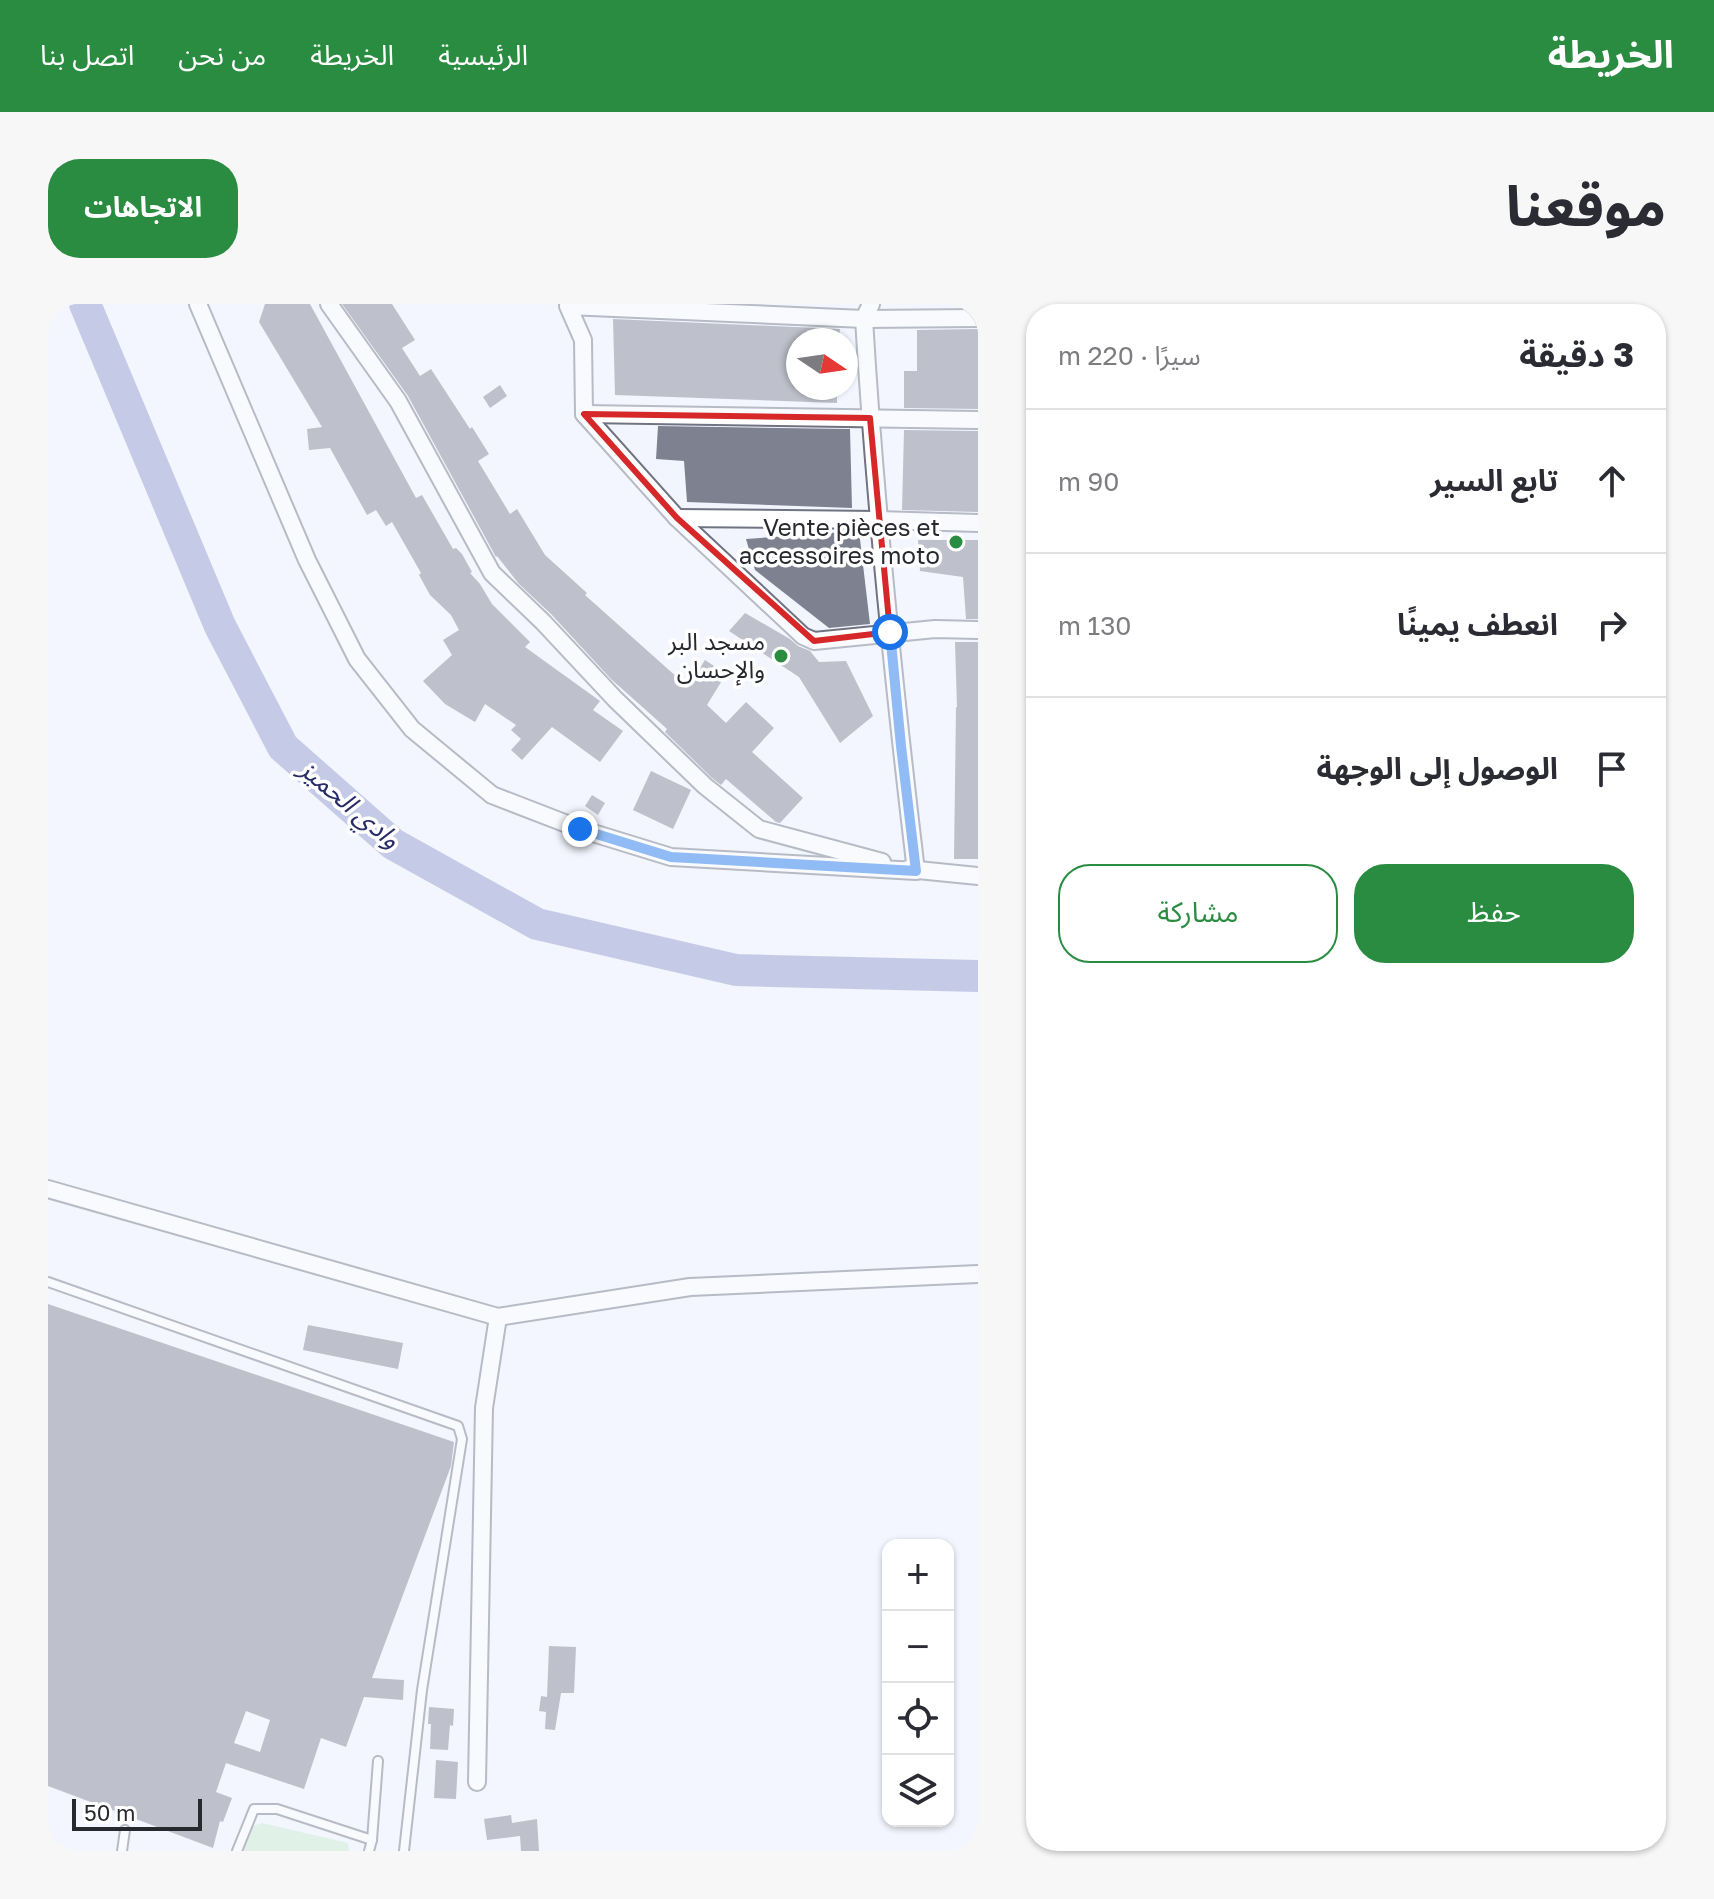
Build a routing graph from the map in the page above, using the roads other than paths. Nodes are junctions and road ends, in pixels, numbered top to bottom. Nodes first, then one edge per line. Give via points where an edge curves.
1 (198, 304) edge
2 (329, 304) edge
3 (867, 312) edge
4 (978, 318) edge
5 (584, 414) junction
6 (870, 418) junction
7 (978, 420) edge
8 (677, 518) junction
9 (878, 520) junction
10 (978, 523) edge
11 (978, 630) edge
12 (890, 632) junction
13 (916, 871) junction
14 (978, 876) edge
15 (48, 1189) edge
16 (978, 1274) edge
17 (48, 1282) edge
18 (498, 1317) junction
19 (378, 1761) dead end
20 (477, 1782) dead end
21 (125, 1830) dead end
22 (372, 1840) junction
23 (122, 1851) edge
24 (237, 1851) edge
25 (369, 1851) edge
26 (404, 1851) edge

1 - 13 street via 307,560 357,659 412,729 492,795 671,857
2 - 13 street via 398,401 492,573 705,786 759,829
3 - 4 street
3 - 5 street via 568,306 583,340
3 - 6 street
5 - 6 street
5 - 8 street
6 - 7 street
6 - 9 street
8 - 9 street
8 - 12 street via 803,636 814,641
9 - 10 street
9 - 12 street
11 - 12 street
12 - 13 street
13 - 14 street
15 - 18 street
16 - 18 street via 690,1287
17 - 26 lane via 458,1426 462,1439 422,1690
18 - 20 street via 484,1408
19 - 22 lane
21 - 23 lane
22 - 24 lane via 277,1809 254,1809
22 - 25 lane

